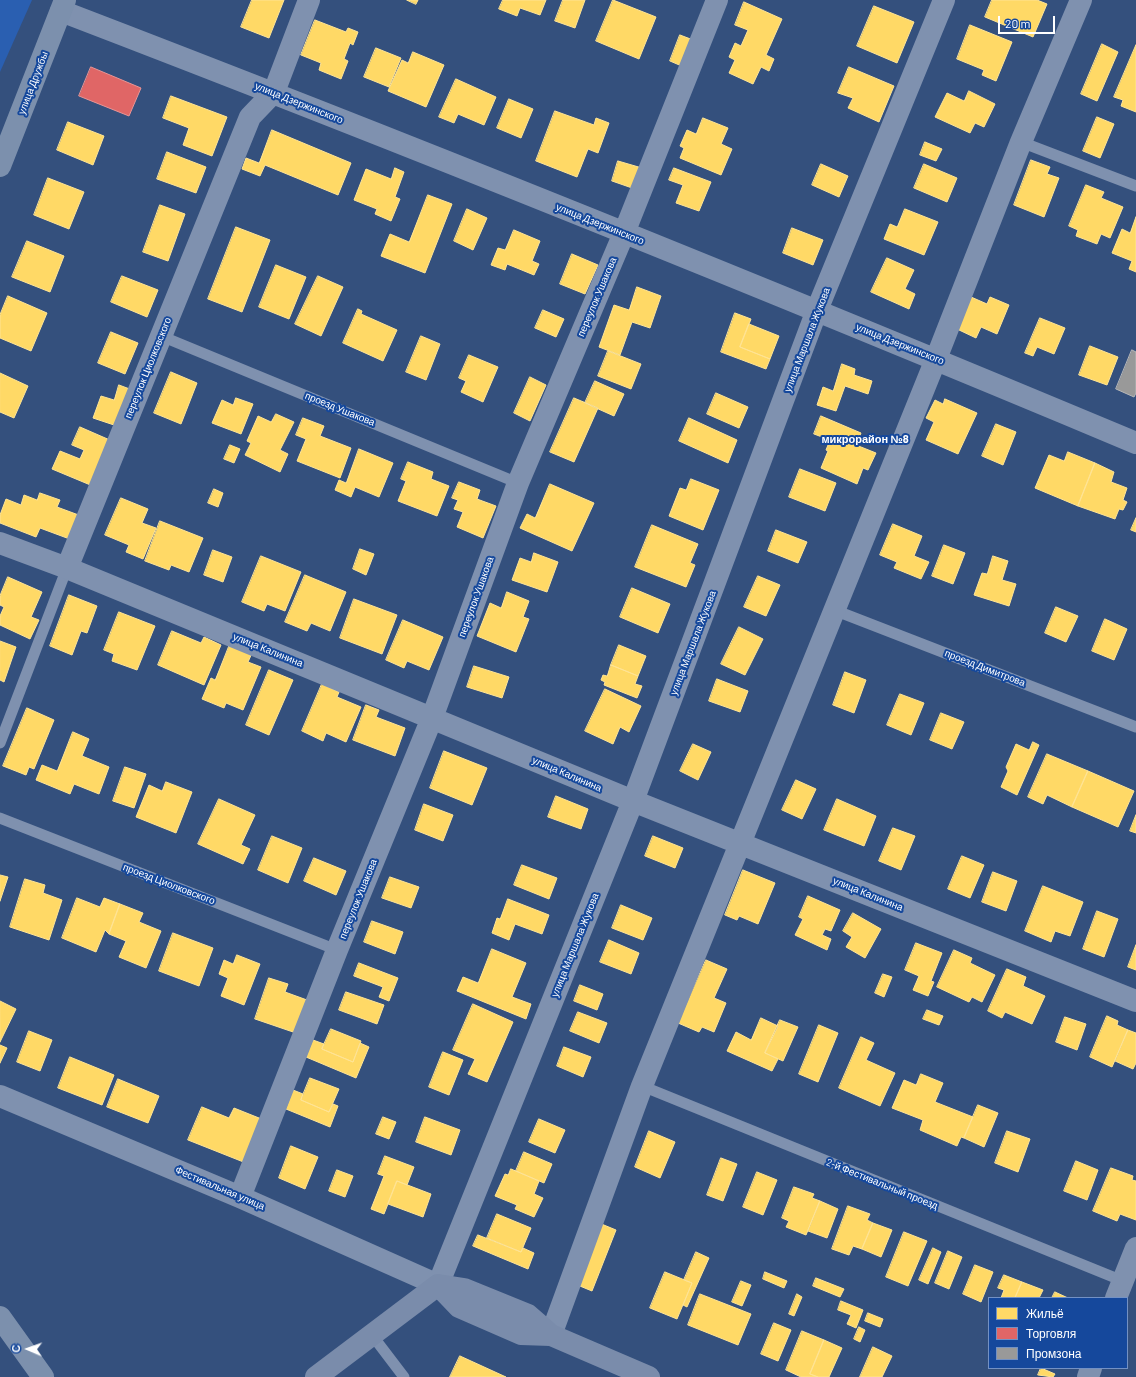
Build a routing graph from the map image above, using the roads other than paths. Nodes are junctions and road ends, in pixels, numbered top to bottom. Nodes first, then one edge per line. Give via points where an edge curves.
1 (309, 0) edge
2 (717, 0) edge
3 (944, 0) edge
4 (1081, 0) edge
5 (63, 5) edge
6 (274, 92) junction
7 (1021, 142) junction
8 (0, 166) edge
9 (1136, 186) edge
10 (624, 233) junction
11 (818, 310) junction
12 (161, 336) junction
13 (936, 359) junction
14 (1136, 442) edge
15 (518, 483) junction
16 (0, 543) edge
17 (67, 568) junction
18 (834, 610) junction
19 (432, 718) junction
20 (1136, 726) edge
21 (0, 743) edge
22 (633, 801) junction
23 (0, 818) edge
24 (740, 843) junction
25 (337, 950) junction
26 (1136, 1002) edge
27 (642, 1086) junction
28 (0, 1096) edge
29 (240, 1197) junction
30 (1136, 1248) edge
31 (438, 1284) junction
32 (1119, 1290) edge
33 (0, 1317) edge
34 (372, 1335) junction
35 (551, 1335) junction
36 (43, 1377) edge
37 (316, 1377) edge
38 (404, 1377) edge
39 (649, 1377) edge

1 - 6 street, переулок Циолковского
2 - 10 street, переулок Ушакова
3 - 11 street, улица Маршала Жукова
4 - 7 street
5 - 6 street, улица Дзержинского
5 - 8 main road, улица Дружбы
6 - 10 street, улица Дзержинского
6 - 12 street, переулок Циолковского via 250,117
7 - 9 lane
7 - 13 street
10 - 11 street, улица Дзержинского
10 - 15 street, переулок Ушакова
11 - 13 street, улица Дзержинского
11 - 22 street, улица Маршала Жукова
12 - 15 lane, проезд Ушакова
12 - 17 street, переулок Циолковского
13 - 14 street, улица Дзержинского
13 - 18 street
15 - 19 street, переулок Ушакова
16 - 17 street, улица Калинина
17 - 19 street, улица Калинина
17 - 21 lane, переулок Циолковского
18 - 20 lane, проезд Димитрова
18 - 24 street
19 - 22 street, улица Калинина
19 - 25 street, переулок Ушакова
22 - 24 street, улица Калинина
22 - 31 street, улица Маршала Жукова
23 - 25 lane, проезд Циолковского
24 - 26 street, улица Калинина
24 - 27 street
25 - 29 street, переулок Ушакова
27 - 32 lane, 2-й Фестивальный проезд
27 - 35 street
28 - 29 street, Фестивальная улица
29 - 31 street, Фестивальная улица
30 - 32 street
31 - 34 street
31 - 35 street, Фестивальная улица via 459,1307 521,1334
33 - 36 main road
34 - 37 street
34 - 38 lane
35 - 39 street, Фестивальная улица

